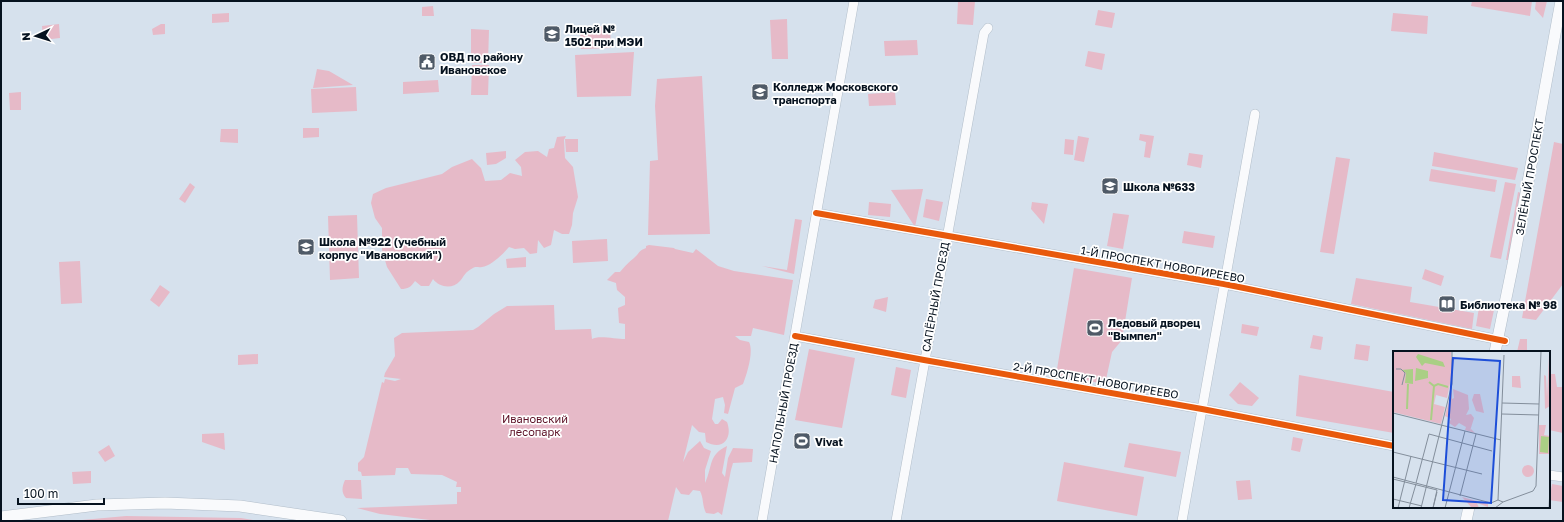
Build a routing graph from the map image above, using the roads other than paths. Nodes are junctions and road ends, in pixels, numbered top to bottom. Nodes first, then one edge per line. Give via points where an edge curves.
1 (854, 1) edge
2 (1561, 1) edge
3 (988, 28) dead end
4 (1563, 31) edge
5 (1255, 114) dead end
6 (816, 213) junction
7 (946, 236) junction
8 (1224, 284) junction
9 (795, 336) junction
10 (1502, 344) edge
11 (924, 360) junction
12 (1202, 409) junction
13 (1393, 446) edge
14 (1550, 475) edge
15 (1563, 477) edge
16 (1462, 508) edge
17 (1469, 508) edge
18 (27, 514) junction
19 (1, 517) edge
20 (1, 520) edge
21 (341, 521) edge
22 (762, 521) edge
23 (896, 521) edge
24 (1182, 521) edge
25 (1459, 521) edge
26 (1466, 521) edge

1 - 6 street, НАПОЛЬНЫЙ ПРОЕЗД
2 - 10 main road, ЗЕЛЁНЫЙ ПРОСПЕКТ
3 - 7 street, САПЁРНЫЙ ПРОЕЗД via 984,33
4 - 10 main road, ЗЕЛЁНЫЙ ПРОСПЕКТ
5 - 8 street
6 - 7 street, 1-Й ПРОСПЕКТ НОВОГИРЕЕВО
6 - 9 street, НАПОЛЬНЫЙ ПРОЕЗД
7 - 8 street, 1-Й ПРОСПЕКТ НОВОГИРЕЕВО
7 - 11 street, САПЁРНЫЙ ПРОЕЗД
8 - 10 street, 1-Й ПРОСПЕКТ НОВОГИРЕЕВО
8 - 12 street
9 - 11 street, 2-Й ПРОСПЕКТ НОВОГИРЕЕВО
9 - 22 street, НАПОЛЬНЫЙ ПРОЕЗД
11 - 12 street, 2-Й ПРОСПЕКТ НОВОГИРЕЕВО
11 - 23 street, САПЁРНЫЙ ПРОЕЗД
12 - 13 street, 2-Й ПРОСПЕКТ НОВОГИРЕЕВО
12 - 24 street
14 - 15 street
16 - 25 main road
17 - 26 main road
18 - 19 main road
18 - 20 main road
18 - 21 main road via 97,505 176,503 240,506

